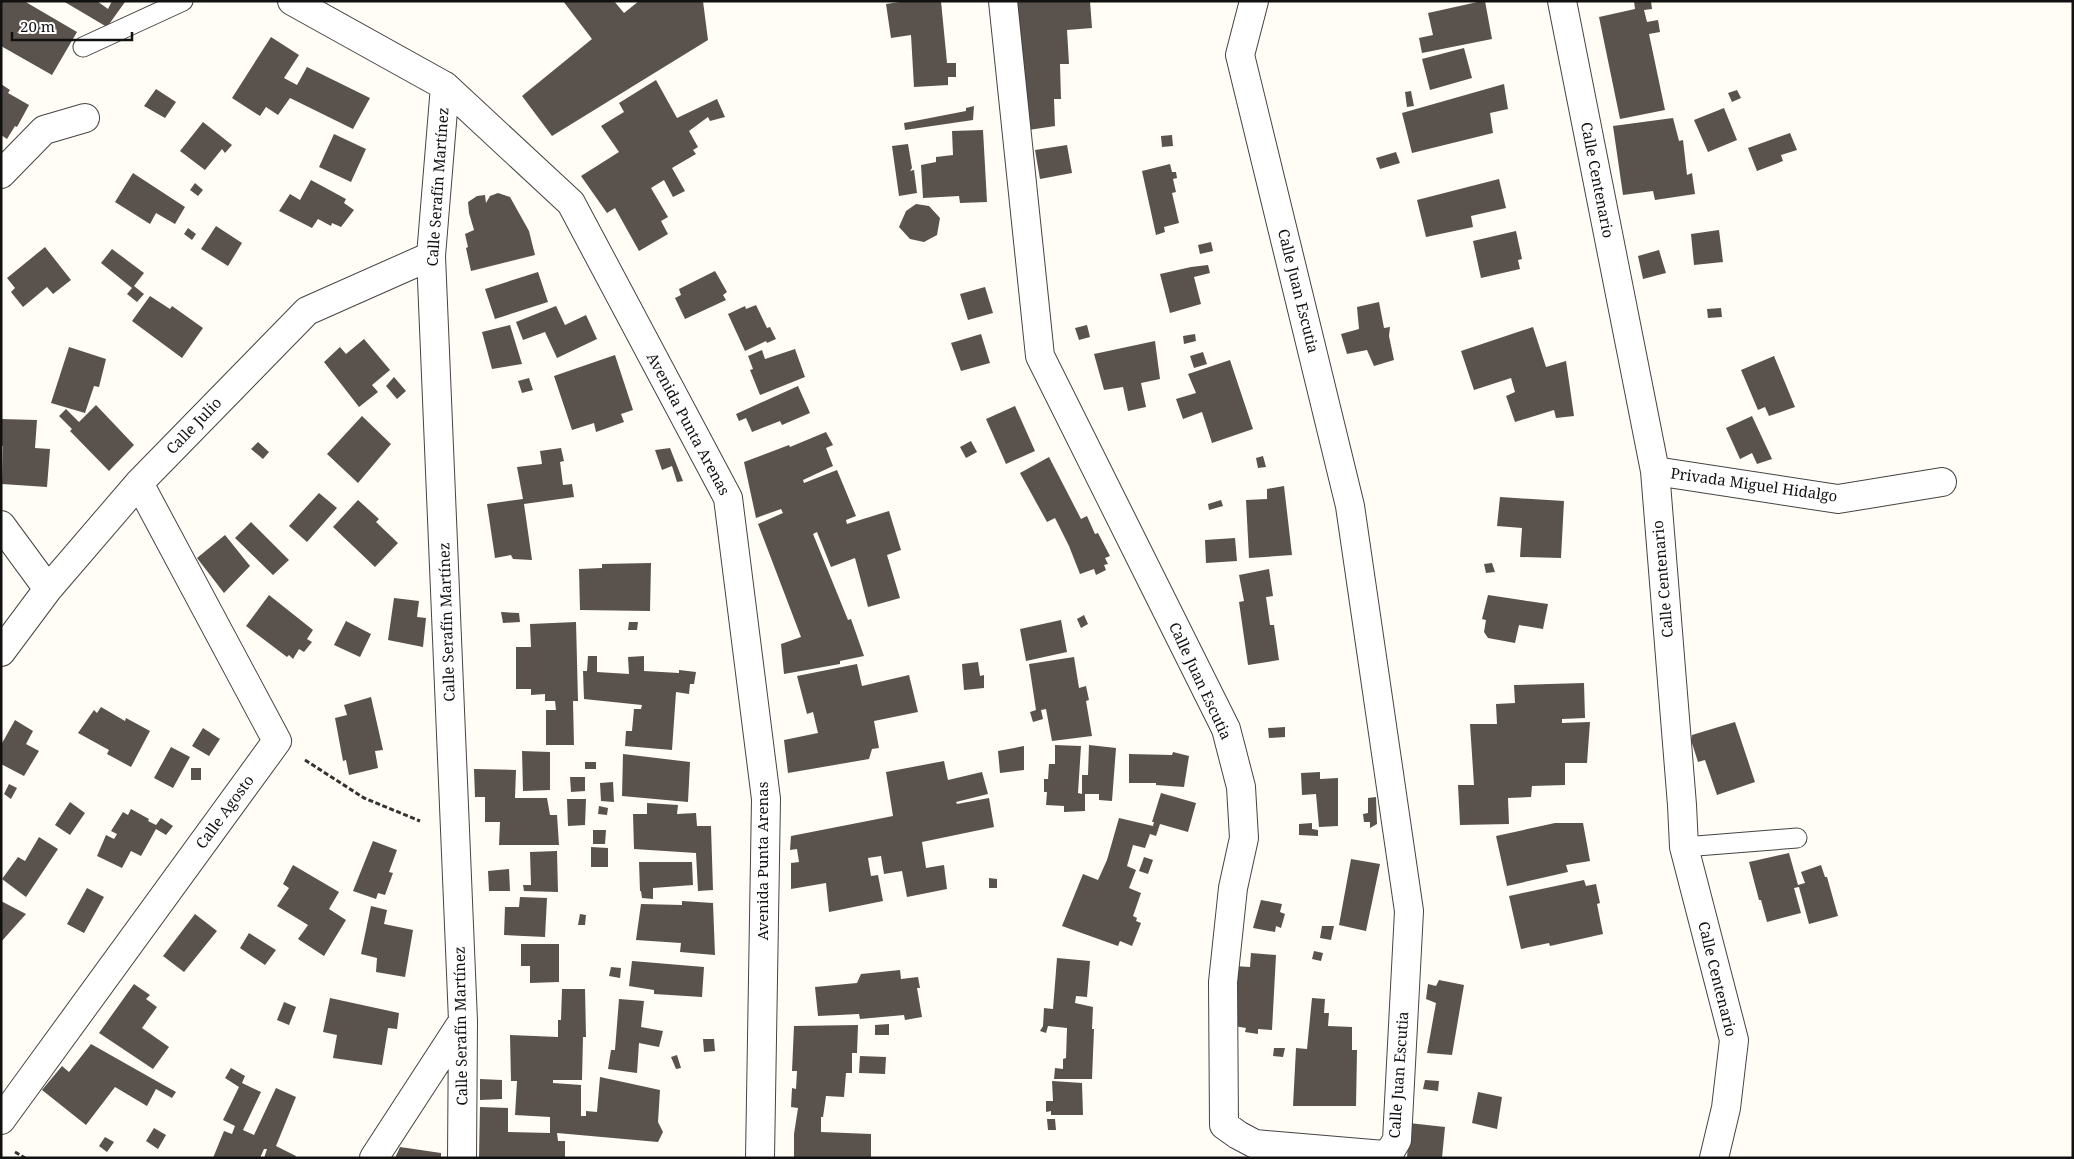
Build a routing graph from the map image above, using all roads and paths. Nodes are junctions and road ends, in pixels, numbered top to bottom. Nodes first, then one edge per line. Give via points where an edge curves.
1 (183, 1) edge
2 (292, 1) edge
3 (1003, 1) edge
4 (1254, 1) edge
5 (1562, 1) edge
6 (83, 47) dead end
7 (445, 86) junction
8 (85, 118) dead end
9 (1, 174) edge
10 (431, 256) junction
11 (1655, 471) junction
12 (1942, 482) dead end
13 (139, 483) junction
14 (1, 525) edge
15 (48, 588) junction
16 (1, 652) edge
17 (277, 741) junction
18 (456, 836) junction
19 (1797, 838) dead end
20 (1684, 848) junction
21 (463, 1021) junction
22 (1, 1120) edge
23 (374, 1158) edge
24 (462, 1158) edge
25 (760, 1158) edge
26 (1714, 1158) edge

1 - 6 lane
2 - 7 street, Avenida Punta Arenas
3 - 4 street, Calle Juan Escutia via 1040,356 1226,729 1241,787 1244,838 1233,888 1223,982 1224,1125 1255,1144 1384,1155 1396,1140 1409,911 1350,506 1240,55
5 - 11 street, Calle Centenario
7 - 10 street, Calle Serafín Martínez
7 - 25 street, Avenida Punta Arenas via 571,203 728,498 766,799
8 - 9 street via 44,130
10 - 13 street, Calle Julio via 307,311
10 - 18 street, Calle Serafín Martínez
11 - 12 street, Privada Miguel Hidalgo via 1838,499
11 - 20 street, Calle Centenario
13 - 15 street, Calle Julio
13 - 17 street
14 - 15 street
15 - 16 street, Calle Julio
17 - 18 path via 364,798
17 - 22 street, Calle Agosto
18 - 21 street, Calle Serafín Martínez
19 - 20 lane
20 - 26 street, Calle Centenario via 1734,1040 1726,1108
21 - 23 street
21 - 24 street, Calle Serafín Martínez

